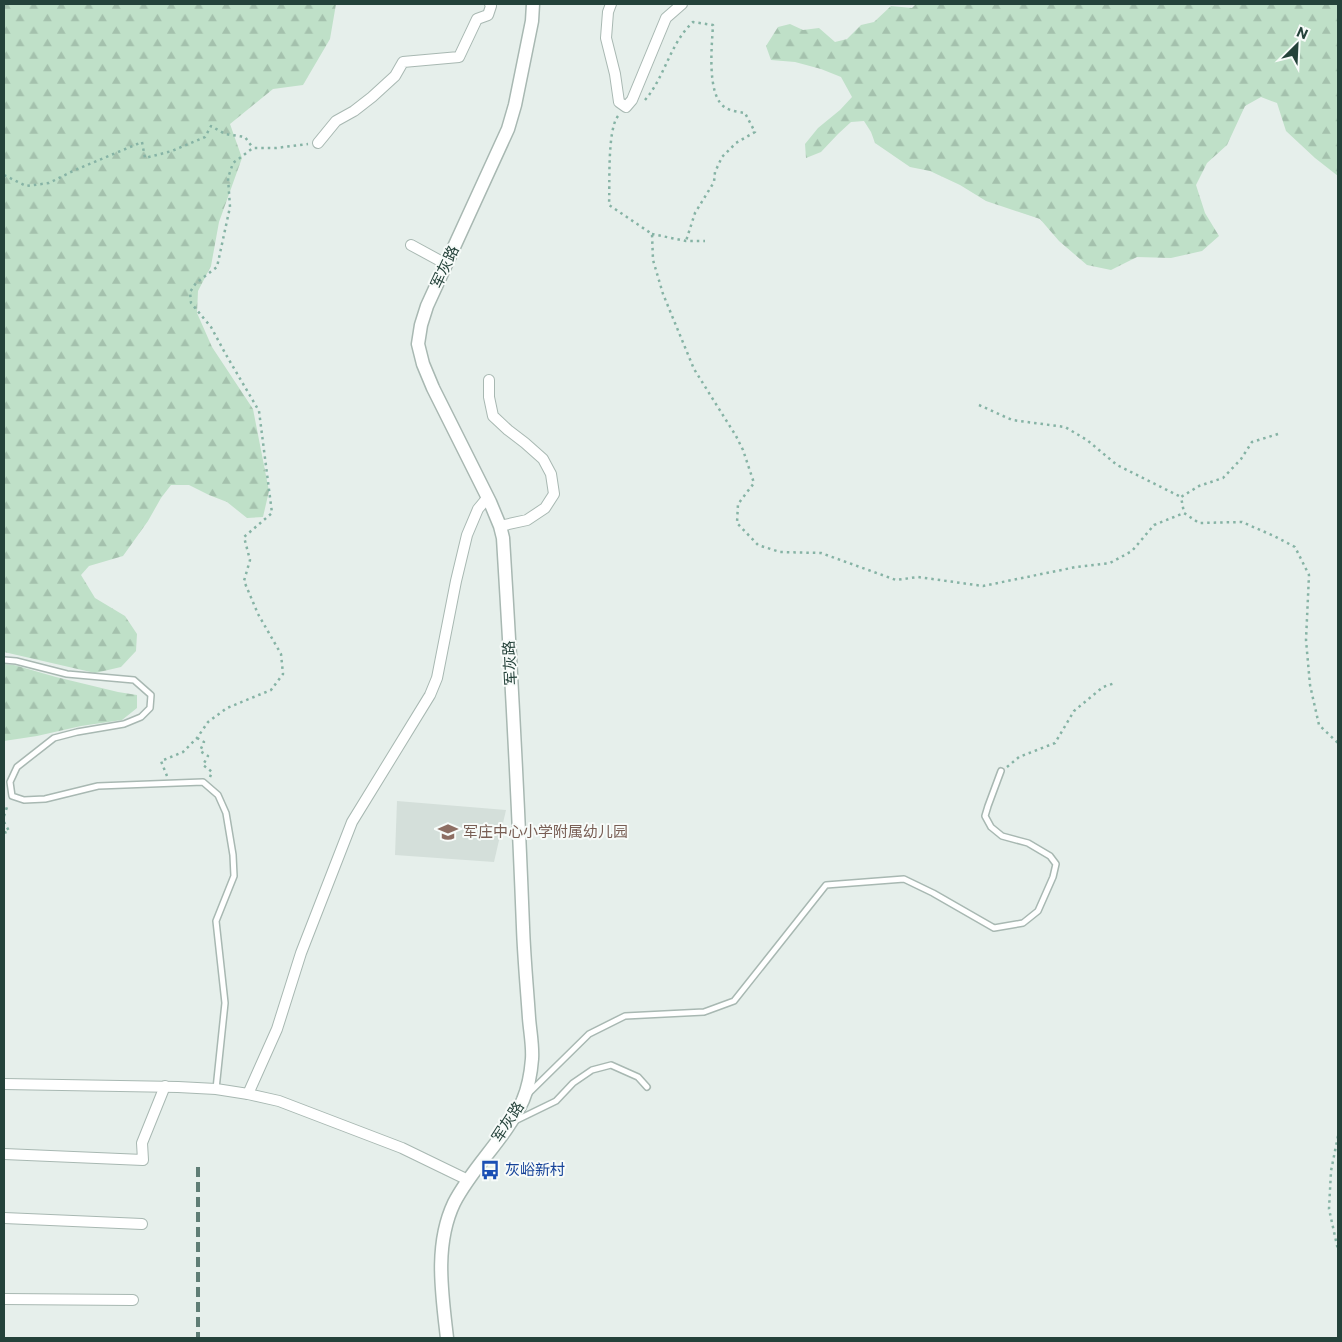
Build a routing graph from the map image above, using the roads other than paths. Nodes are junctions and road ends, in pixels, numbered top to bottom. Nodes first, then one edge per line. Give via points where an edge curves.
1 (490, 4) edge
2 (534, 4) edge
3 (611, 4) edge
4 (682, 4) edge
5 (318, 143) road end
6 (411, 245) dead end
7 (446, 264) junction
8 (489, 380) dead end
9 (488, 497) junction
10 (500, 526) junction
11 (4, 660) edge
12 (1001, 771) road end
13 (4, 1084) edge
14 (165, 1086) junction
15 (647, 1087) dead end
16 (216, 1089) junction
17 (248, 1094) junction
18 (524, 1099) junction
19 (510, 1123) junction
20 (4, 1154) edge
21 (468, 1180) junction
22 (4, 1218) edge
23 (142, 1224) dead end
24 (4, 1299) edge
25 (133, 1300) dead end
26 (447, 1338) edge

1 - 5 street via 488,15 477,19 459,57 404,62 395,76 354,111 336,121
2 - 7 street, 军灰路 via 508,129
3 - 4 street via 606,38 619,102 626,107 632,100 666,18
6 - 7 street
7 - 9 street, 军灰路 via 427,306 418,344 433,388
8 - 10 street via 488,396 493,416 543,459 551,474 554,494 545,508 527,520
9 - 10 street, 军灰路
9 - 17 street via 478,508 468,534 437,678 430,695 352,822 301,953 277,1028
10 - 18 street, 军灰路 via 532,1058
11 - 16 lane via 16,660 67,674 134,680 151,695 150,708 141,717 124,724 54,738 17,767 10,782 12,796 24,800 45,799 98,786 203,782 218,795 226,813 234,876 216,921 225,1003
12 - 18 lane via 985,816 991,828 1002,836 1028,843 1050,856 1056,864 1038,911 1023,923 994,928 904,879 826,885 734,1001 704,1012 625,1016 589,1034
13 - 14 street
14 - 16 street
14 - 20 street via 142,1144 143,1160
15 - 19 lane via 638,1077 611,1064 592,1070 573,1083 556,1101
16 - 17 street
17 - 21 street via 279,1101 402,1148
18 - 19 street, 军灰路
19 - 21 street, 军灰路
21 - 26 street, 军灰路 via 454,1204 443,1246
22 - 23 street
24 - 25 street

